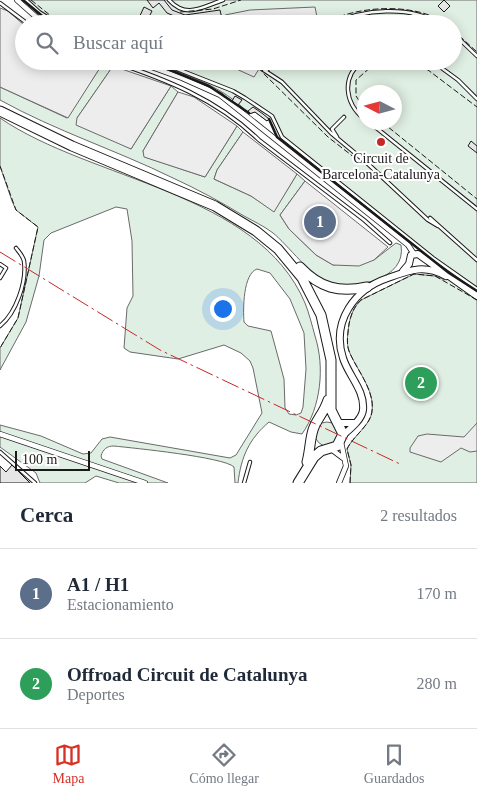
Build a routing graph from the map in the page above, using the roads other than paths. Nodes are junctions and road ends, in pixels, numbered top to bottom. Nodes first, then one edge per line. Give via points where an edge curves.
1 (17, 0) edge
2 (26, 0) edge
3 (169, 0) edge
4 (223, 0) edge
5 (0, 3) edge
6 (409, 12) junction
7 (16, 15) edge
8 (34, 15) edge
9 (44, 15) edge
10 (360, 15) edge
11 (414, 15) edge
12 (424, 15) edge
13 (462, 42) edge
14 (477, 56) edge
15 (137, 70) edge
16 (160, 70) edge
17 (180, 70) edge
18 (354, 70) edge
19 (444, 70) edge
20 (266, 71) edge
21 (477, 99) edge
22 (0, 111) edge
23 (357, 111) edge
24 (344, 117) dead end
25 (379, 130) edge
26 (339, 140) junction
27 (477, 209) edge
28 (369, 215) junction
29 (430, 218) dead end
30 (364, 220) junction
31 (438, 226) junction
32 (390, 243) dead end
33 (16, 248) dead end
34 (278, 249) junction
35 (414, 254) junction
36 (423, 258) junction
37 (477, 260) edge
38 (0, 264) edge
39 (415, 267) junction
40 (446, 276) junction
41 (0, 278) edge
42 (367, 286) junction
43 (477, 289) edge
44 (477, 296) edge
45 (0, 326) edge
46 (330, 393) junction
47 (319, 422) junction
48 (336, 422) junction
49 (355, 423) junction
50 (0, 434) edge
51 (312, 438) junction
52 (342, 439) junction
53 (328, 450) junction
54 (0, 452) edge
55 (343, 458) junction
56 (250, 462) dead end
57 (304, 471) junction
58 (35, 483) edge
59 (145, 483) edge
60 (244, 483) edge
61 (298, 483) edge
62 (339, 483) edge

1 - 8 street
2 - 9 lane
3 - 4 lane via 184,11
5 - 7 lane
6 - 10 lane
6 - 11 lane
6 - 12 lane
13 - 14 lane
15 - 30 lane via 172,82 214,105
16 - 28 street via 220,95
17 - 43 lane via 233,91 272,116 282,137 433,258
18 - 23 lane via 350,75 348,93
19 - 21 lane
20 - 26 lane via 282,82
22 - 34 highway via 72,146 214,206 250,227
24 - 26 lane via 332,129
25 - 27 lane
26 - 31 lane
28 - 30 lane
28 - 35 street via 408,245
29 - 31 lane
30 - 32 lane
31 - 37 lane
33 - 45 lane via 24,259 21,285 17,300
34 - 42 highway via 324,286 341,290
34 - 46 highway via 302,278 321,315 331,360
35 - 36 street
35 - 39 street via 409,259
36 - 39 street
36 - 40 street
38 - 41 lane via 6,268
39 - 40 street
39 - 42 street
40 - 44 street
42 - 49 street via 348,308 340,336 343,358 362,398 362,414
46 - 47 highway
46 - 48 highway
47 - 48 highway via 328,419
47 - 51 highway
48 - 49 street
48 - 52 highway
49 - 52 street
50 - 59 street
51 - 53 highway via 317,446
51 - 57 highway
52 - 53 highway
52 - 55 street
53 - 55 street
53 - 57 highway via 314,457
54 - 58 lane
55 - 62 street via 346,470
56 - 60 lane
57 - 61 highway

